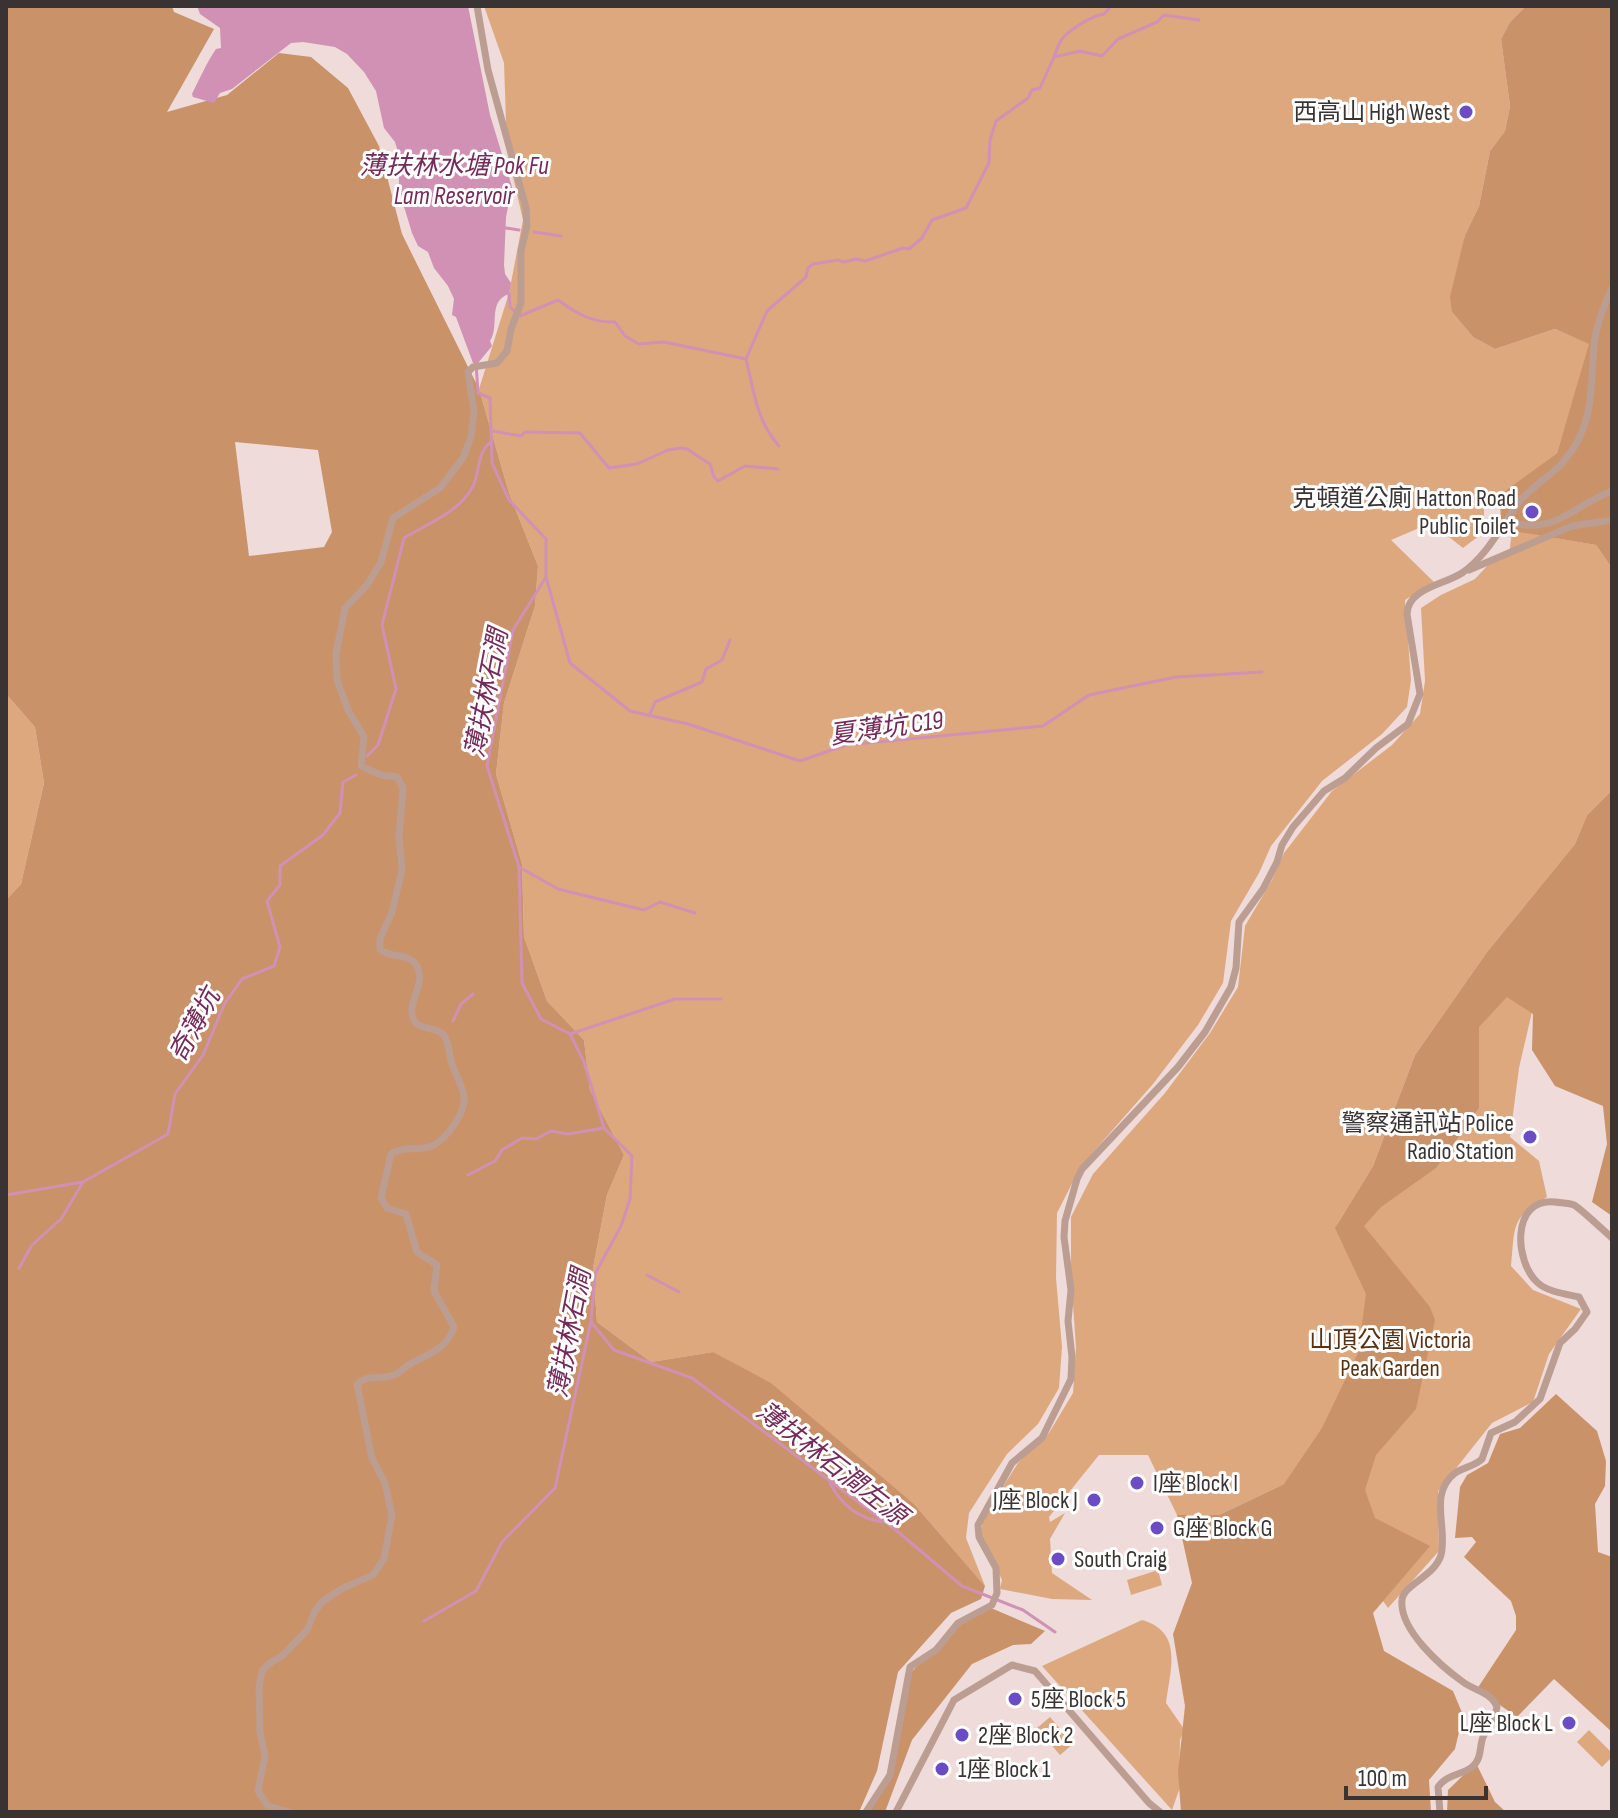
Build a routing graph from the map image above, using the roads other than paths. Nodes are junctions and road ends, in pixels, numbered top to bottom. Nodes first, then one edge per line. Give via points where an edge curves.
1 (477, 6) edge
2 (1612, 288) edge
3 (1612, 491) edge
4 (1612, 520) edge
5 (1507, 522) junction
6 (1464, 572) junction
7 (1612, 1238) edge
8 (289, 1812) edge
9 (866, 1812) edge
10 (896, 1812) edge
11 (1160, 1812) edge
12 (1440, 1812) edge

1 - 8 street via 488,70 526,208 520,309 500,361 468,372 474,412 467,450 440,488 393,518 377,569 345,608 335,666 348,710 364,737 361,766 397,777 403,788 402,870 380,949 408,957 417,967 420,982 413,1018 445,1037 464,1096 456,1121 437,1143 391,1154 381,1198 387,1208 407,1216 417,1252 437,1265 434,1291 454,1327 445,1343 426,1358 391,1377 366,1378 357,1384 392,1522 378,1571 322,1602 307,1630 260,1675 265,1756 258,1791 268,1806
2 - 5 street via 1595,341 1594,380 1581,434 1566,459 1523,498
3 - 5 street via 1547,524
4 - 6 street via 1572,526
5 - 6 street
6 - 9 street via 1421,592 1408,605 1420,694 1408,724 1324,791 1293,827 1263,889 1239,922 1231,987 1205,1032 1077,1179 1064,1237 1071,1290 1071,1377 1042,1438 1012,1463 980,1521 979,1535 995,1566 992,1605 958,1623 936,1650 910,1667 890,1775
7 - 12 street via 1574,1205 1549,1202 1528,1211 1520,1251 1531,1275 1540,1285 1579,1297 1587,1312 1560,1343 1540,1399 1515,1422 1491,1433 1482,1459 1448,1481 1439,1503 1440,1558 1402,1598 1421,1645 1497,1707 1477,1761 1438,1787
10 - 11 street via 954,1700 1012,1665 1035,1671

